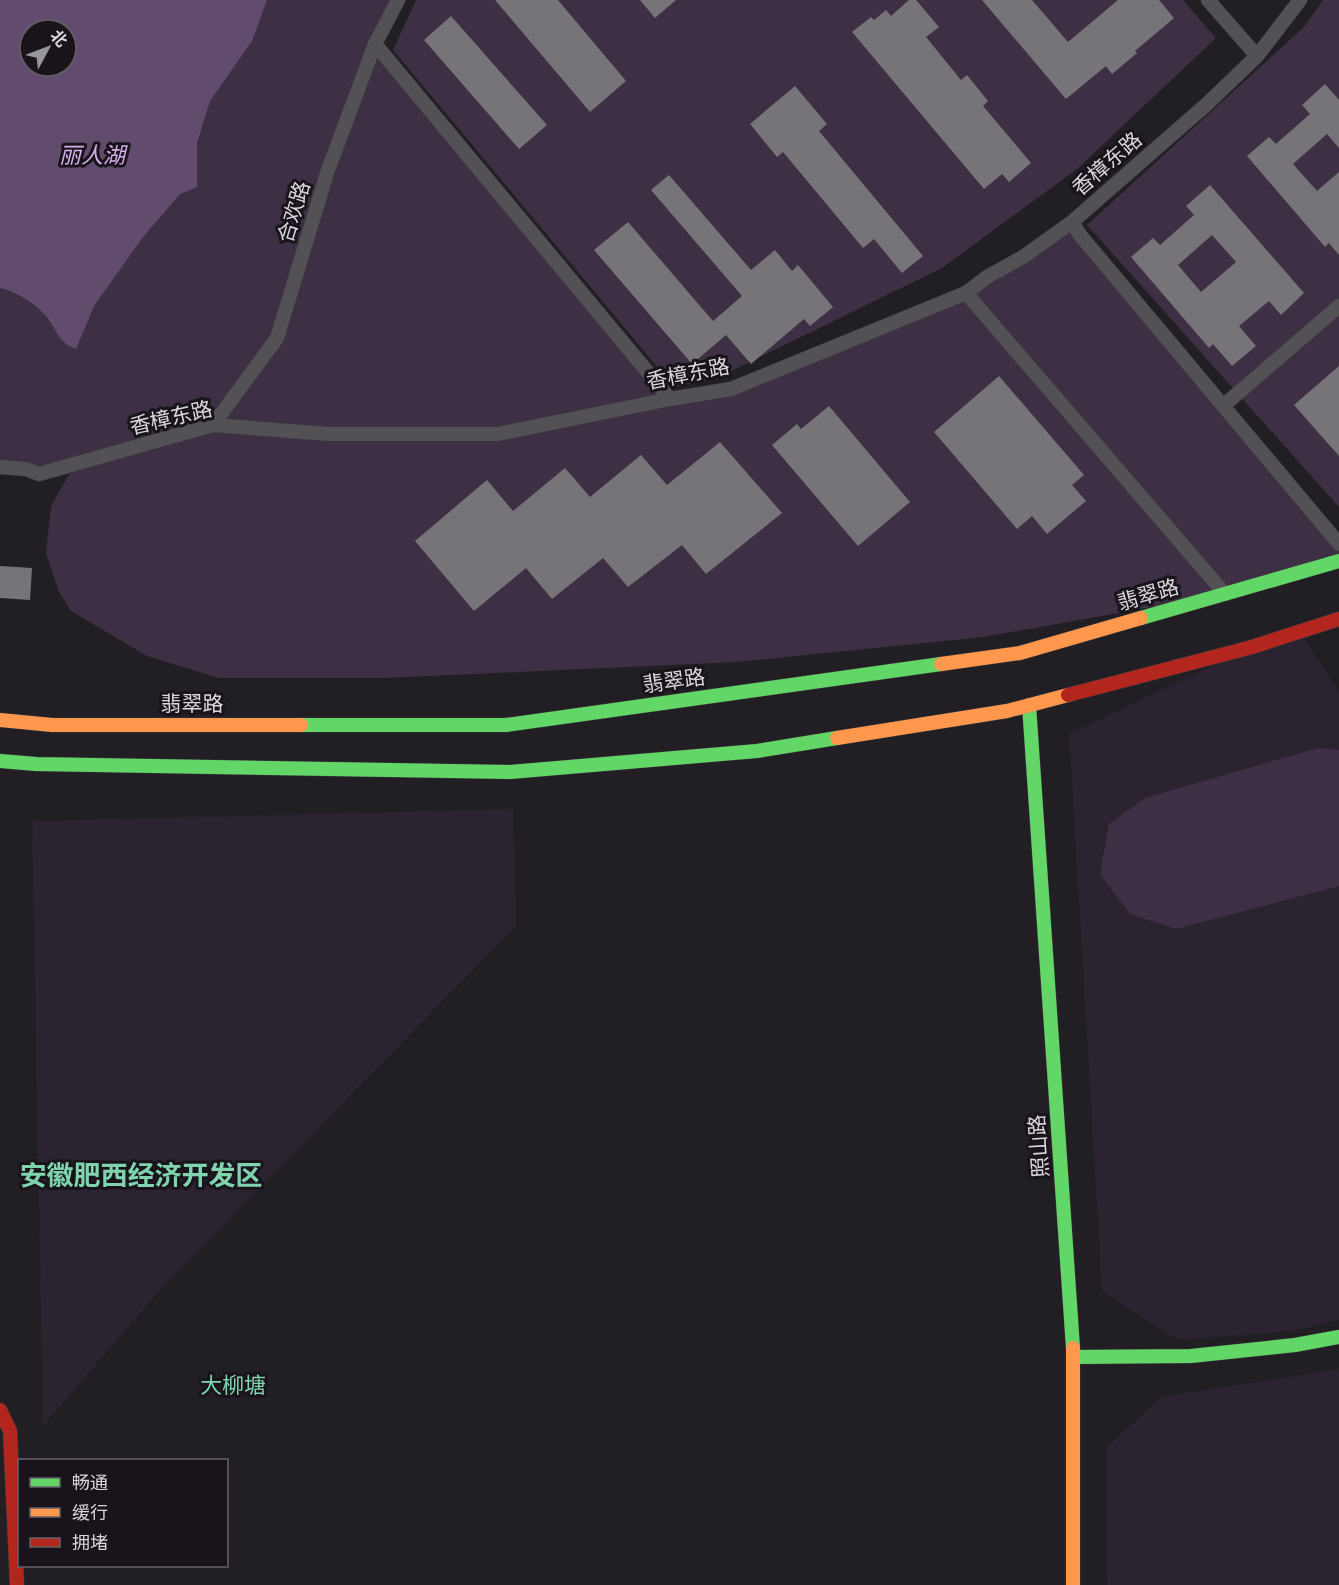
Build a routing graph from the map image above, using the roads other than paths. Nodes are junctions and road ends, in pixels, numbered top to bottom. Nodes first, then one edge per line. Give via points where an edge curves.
1 (398, 0) edge
2 (1208, 0) edge
3 (1300, 0) edge
4 (375, 44) junction
5 (1257, 56) junction
6 (1072, 222) junction
7 (966, 294) junction
8 (1339, 306) edge
9 (670, 399) junction
10 (1223, 406) junction
11 (213, 425) junction
12 (0, 467) edge
13 (1339, 544) edge
14 (1339, 561) edge
15 (1226, 594) junction
16 (1339, 619) edge
17 (1029, 705) junction
18 (0, 720) edge
19 (0, 761) edge
20 (1339, 1337) edge
21 (1074, 1356) junction
22 (0, 1410) edge
23 (17, 1585) edge
24 (1073, 1585) edge

1 - 4 street, 合欢路
2 - 5 street
3 - 5 street, 香樟东路
4 - 9 street
4 - 11 street, 合欢路 via 328,170 278,338
5 - 6 street, 香樟东路
6 - 7 street, 香樟东路
6 - 10 street
7 - 9 street, 香樟东路 via 731,389
7 - 15 street
8 - 10 street
9 - 11 street, 香樟东路 via 498,434 329,434
10 - 13 street
11 - 12 street, 香樟东路 via 39,474
14 - 15 main road, 翡翠路
15 - 18 main road, 翡翠路 via 1020,653 506,726 52,725
16 - 17 main road via 1252,647
17 - 19 main road via 757,750 510,772
17 - 21 main road, 照山路
20 - 21 main road via 1191,1356
21 - 24 main road, 照山路
22 - 23 main road via 10,1431

